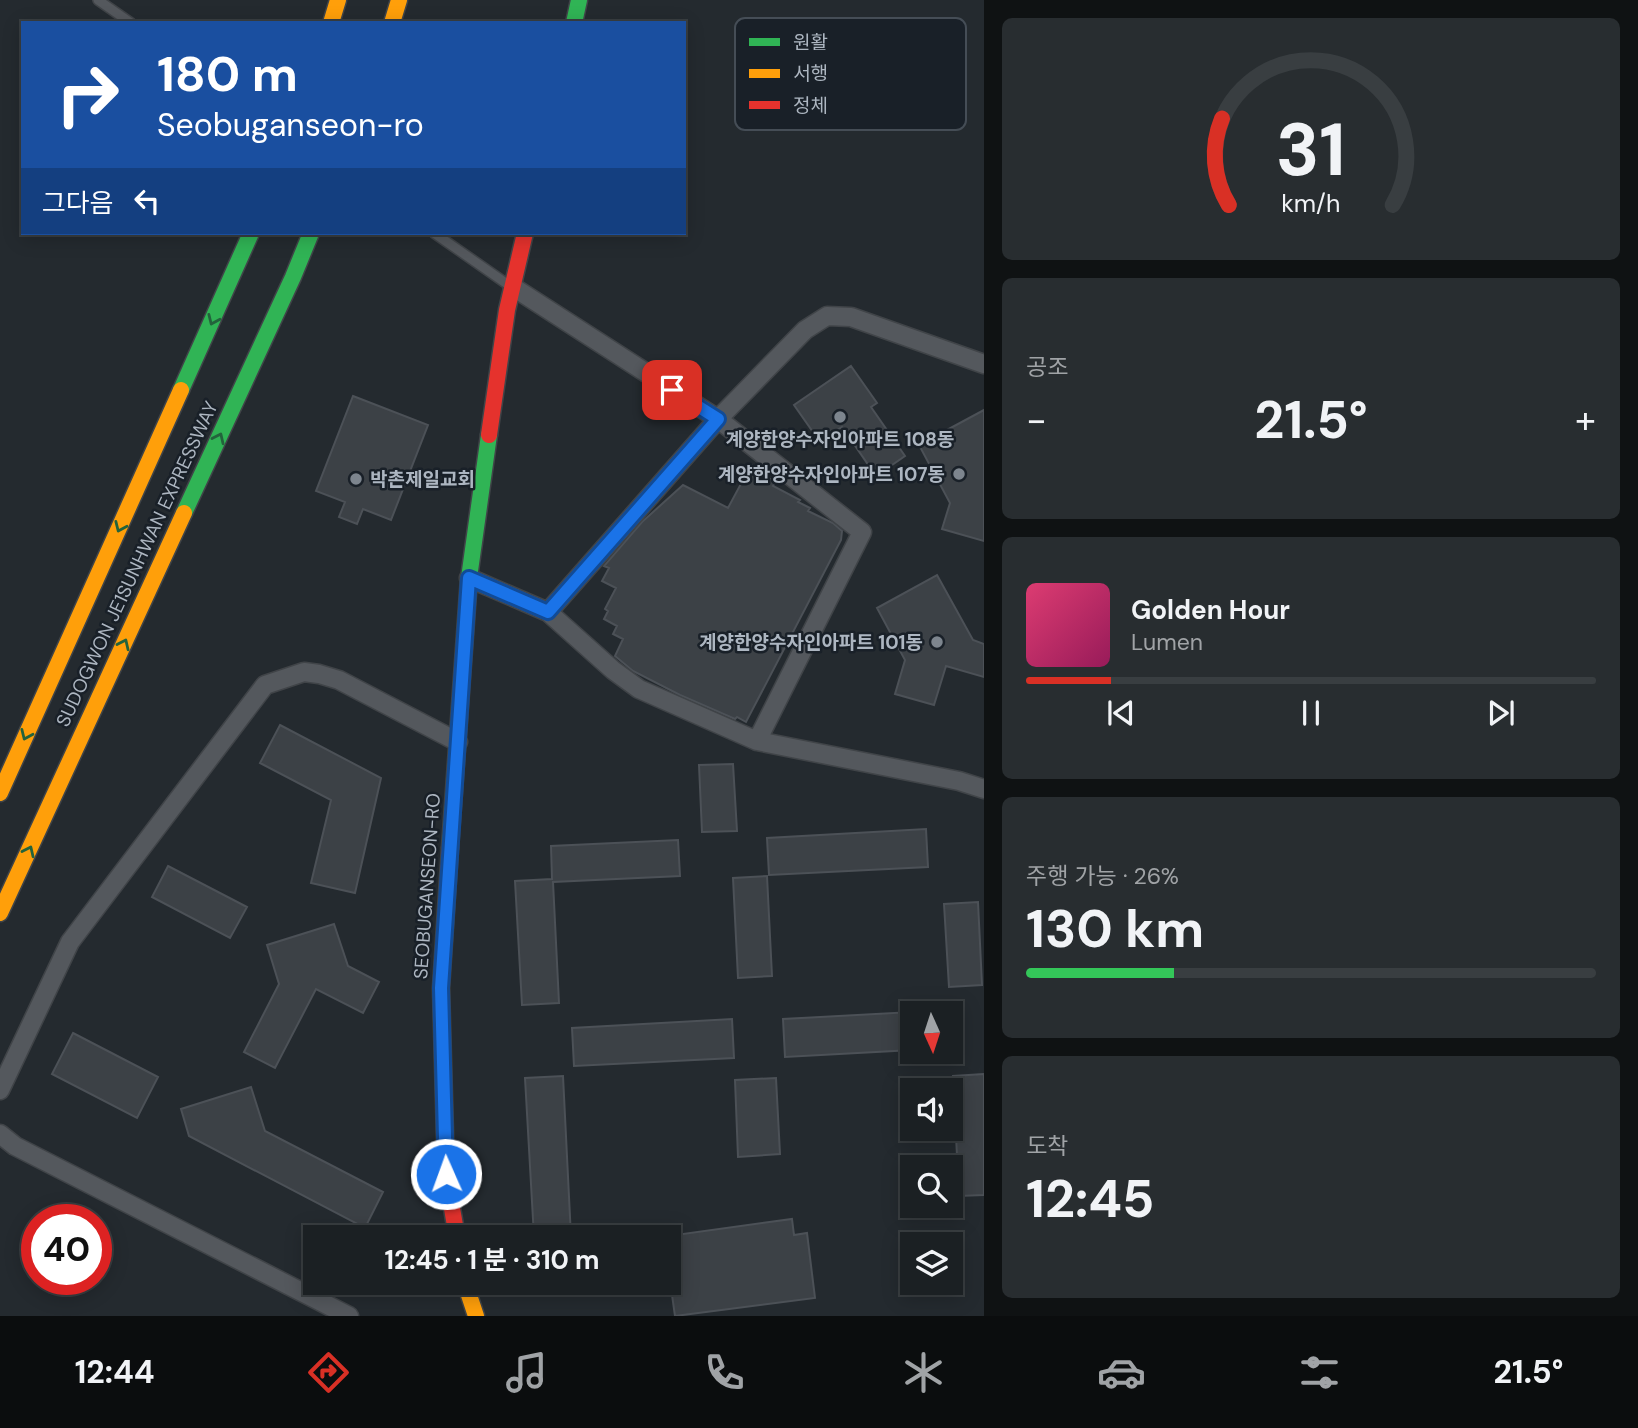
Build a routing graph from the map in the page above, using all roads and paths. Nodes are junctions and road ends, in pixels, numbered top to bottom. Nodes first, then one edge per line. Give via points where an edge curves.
1 (98, 0) edge
2 (338, 0) edge
3 (399, 0) edge
4 (579, 0) edge
5 (128, 21) edge
6 (332, 21) edge
7 (393, 21) edge
8 (574, 21) edge
9 (250, 235) edge
10 (310, 235) edge
11 (437, 235) edge
12 (526, 235) edge
13 (513, 287) junction
14 (984, 364) edge
15 (718, 419) junction
16 (469, 578) junction
17 (548, 612) junction
18 (757, 741) junction
19 (458, 742) junction
20 (984, 789) edge
21 (0, 793) edge
22 (0, 913) edge
23 (0, 1090) edge
24 (0, 1134) edge
25 (455, 1225) edge
26 (469, 1295) edge
27 (349, 1316) edge
28 (476, 1316) edge

1 - 5 lane
2 - 6 main road
3 - 7 main road
4 - 8 main road
9 -> 21 main road, SUDOGWON JE1SUNHWAN EXPRESSWAY
22 -> 10 main road, SUDOGWON JE1SUNHWAN EXPRESSWAY
11 - 13 lane
12 - 13 main road, SEOBUGANSEON-RO
13 - 15 street
13 - 16 main road, SEOBUGANSEON-RO
14 - 15 street via 851,317 827,316 805,330
15 - 17 street
15 - 18 street via 862,532
16 - 17 street
16 - 19 main road, SEOBUGANSEON-RO
17 - 18 street via 639,689
18 - 20 street
19 - 23 street via 319,674 304,672 265,685 70,942
19 - 25 main road, SEOBUGANSEON-RO via 441,988 446,1174
24 - 27 street via 15,1146
26 - 28 main road

